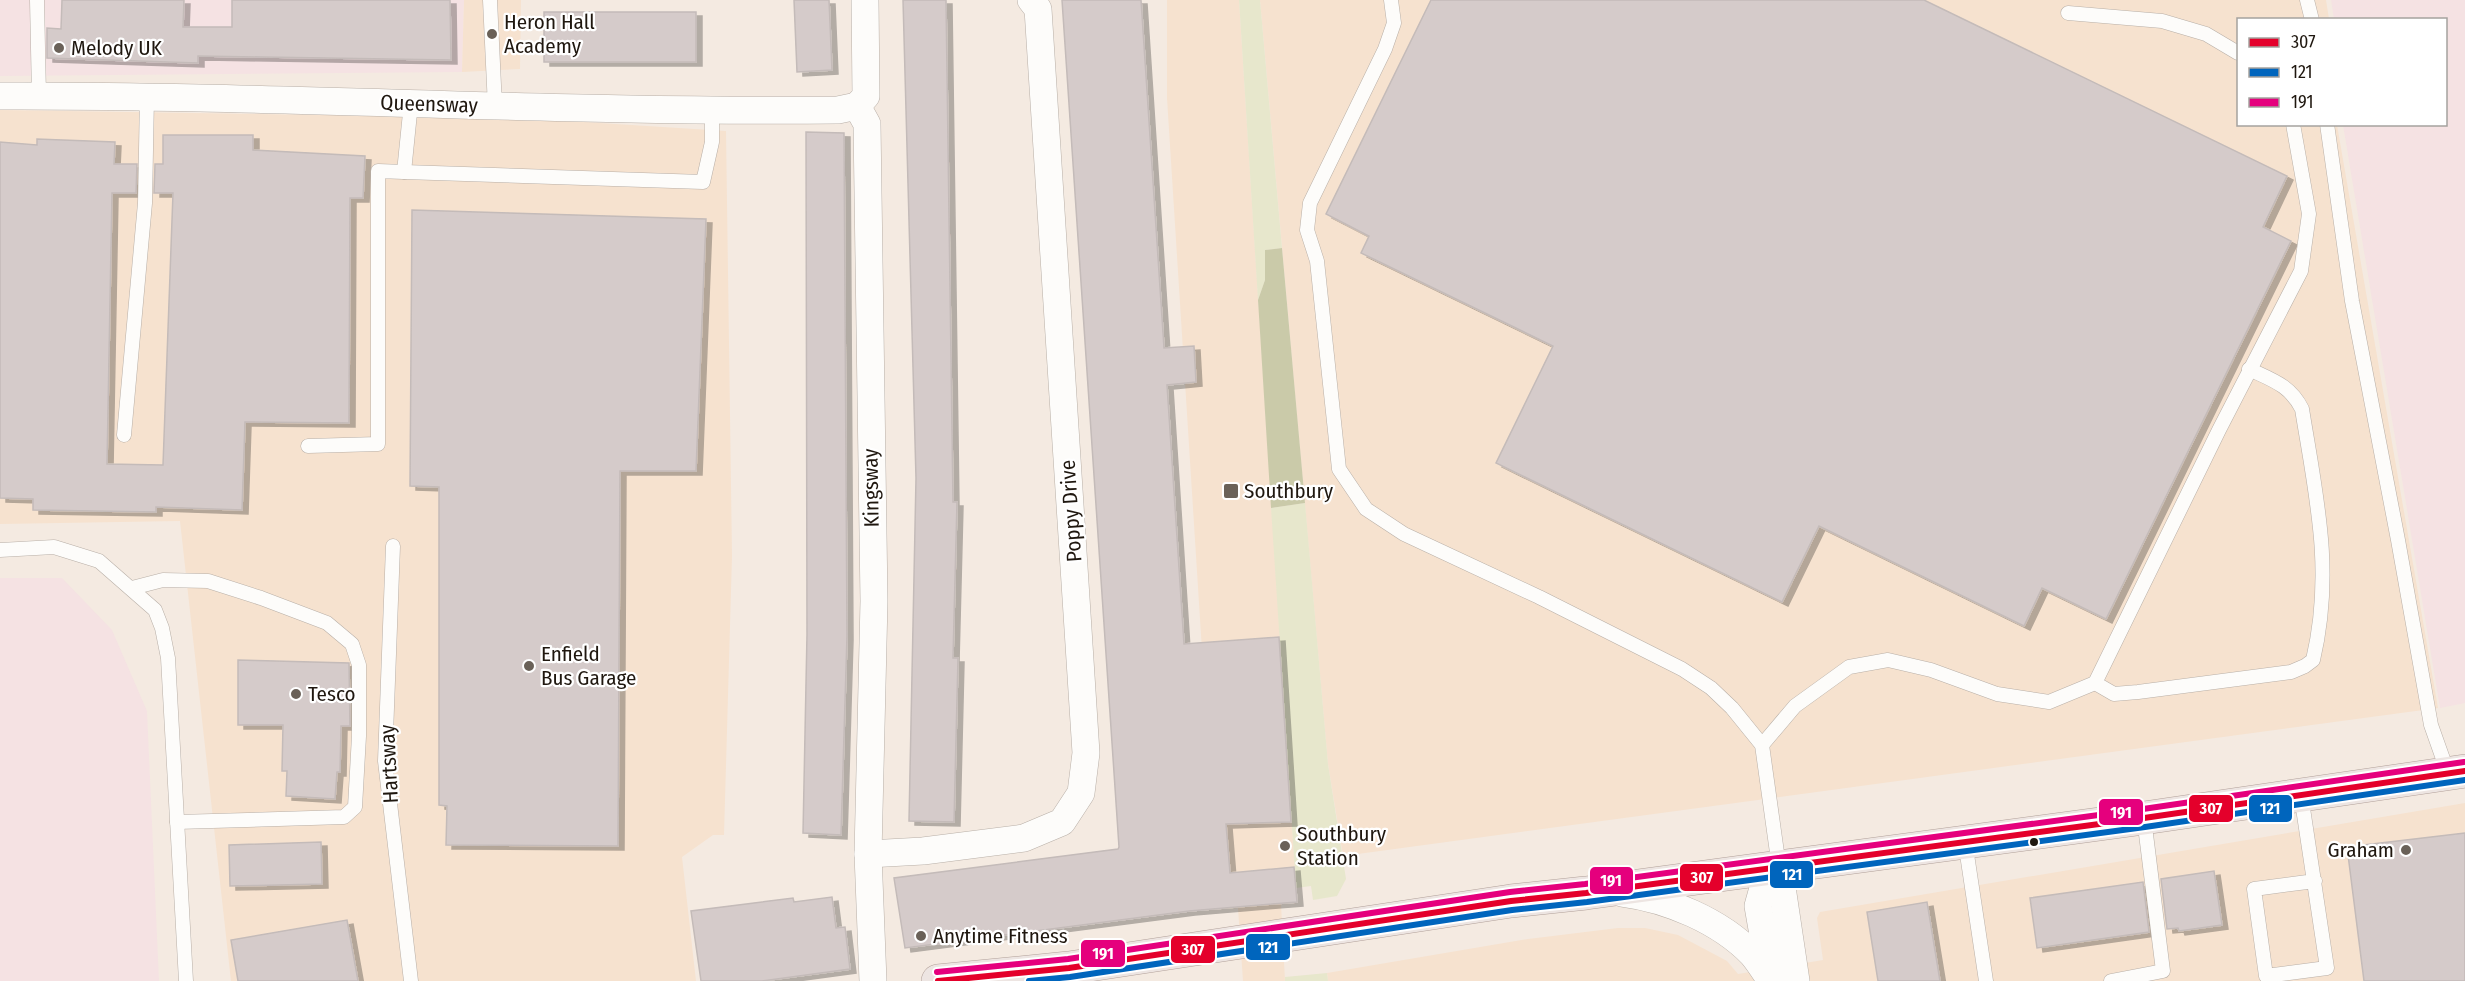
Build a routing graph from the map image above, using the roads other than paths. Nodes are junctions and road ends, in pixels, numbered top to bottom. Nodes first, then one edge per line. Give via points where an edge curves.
1 (37, 0) edge
2 (490, 0) edge
3 (866, 0) edge
4 (1391, 0) edge
5 (2307, 0) edge
6 (1035, 5) edge
7 (2068, 13) dead end
8 (2312, 18) edge
9 (2237, 52) edge
10 (0, 96) edge
11 (39, 96) junction
12 (147, 96) junction
13 (411, 103) junction
14 (857, 106) junction
15 (495, 107) junction
16 (711, 111) junction
17 (2293, 126) edge
18 (2327, 126) edge
19 (405, 172) junction
20 (2249, 369) junction
21 (124, 435) dead end
22 (308, 446) dead end
23 (393, 546) dead end
24 (0, 550) edge
25 (132, 588) junction
26 (2095, 684) junction
27 (1762, 745) junction
28 (2456, 772) edge
29 (2301, 795) junction
30 (2144, 818) junction
31 (177, 822) junction
32 (1965, 841) junction
33 (868, 854) junction
34 (1779, 867) junction
35 (2315, 881) junction
36 (1604, 891) junction
37 (186, 981) edge
38 (411, 981) edge
39 (873, 981) edge
40 (938, 981) edge
41 (1771, 981) edge
42 (1796, 981) edge
43 (1986, 981) edge
44 (2111, 981) edge

1 - 11 lane
2 - 15 lane
3 - 14 street via 866,96
4 - 27 lane via 1394,23 1385,49 1310,203 1307,230 1317,261 1339,469 1366,509 1404,534 1682,669 1711,688
5 - 8 lane
6 - 33 street, Poppy Drive via 1086,753 1081,793 1062,822 1024,838
7 - 9 lane via 2162,21 2206,34
10 - 11 street, Queensway
11 - 12 street, Queensway
12 - 13 street, Queensway
12 - 21 lane via 145,203
13 - 15 street, Queensway
13 - 19 lane
14 - 16 street, Queensway via 838,110
14 - 33 street, Kingsway via 867,124 870,257 874,601
15 - 16 street, Queensway
16 - 19 lane via 712,142 703,182
17 - 20 lane via 2309,214 2301,271
18 - 28 lane via 2352,301 2431,724
19 - 22 lane via 378,171 378,444
20 - 26 lane
20 - 26 lane via 2282,385 2296,396 2302,409 2323,553 2323,598 2313,660 2290,672 2138,692 2114,694
23 - 38 lane, Hartsway via 385,761
24 - 25 lane via 54,547 99,561
25 - 31 lane via 154,610 166,648
25 - 31 lane via 163,580 208,580 261,597 327,623 352,644 359,665 356,807 344,817
26 - 27 lane via 2049,702 1997,694 1931,670 1888,660 1849,668 1795,706
27 - 34 lane
28 - 29 main road
29 - 30 main road
29 - 35 lane
30 - 32 main road
30 - 44 lane via 2163,971
31 - 37 lane
32 - 34 main road
32 - 43 lane
33 - 39 street, Kingsway
34 - 36 main road
34 - 41 street via 1762,888 1758,906
34 - 42 street
35 - 35 lane via 2327,968 2266,976 2254,890
36 - 40 main road via 1511,901 1069,968
36 - 41 street via 1645,896 1707,921 1733,936 1754,956

